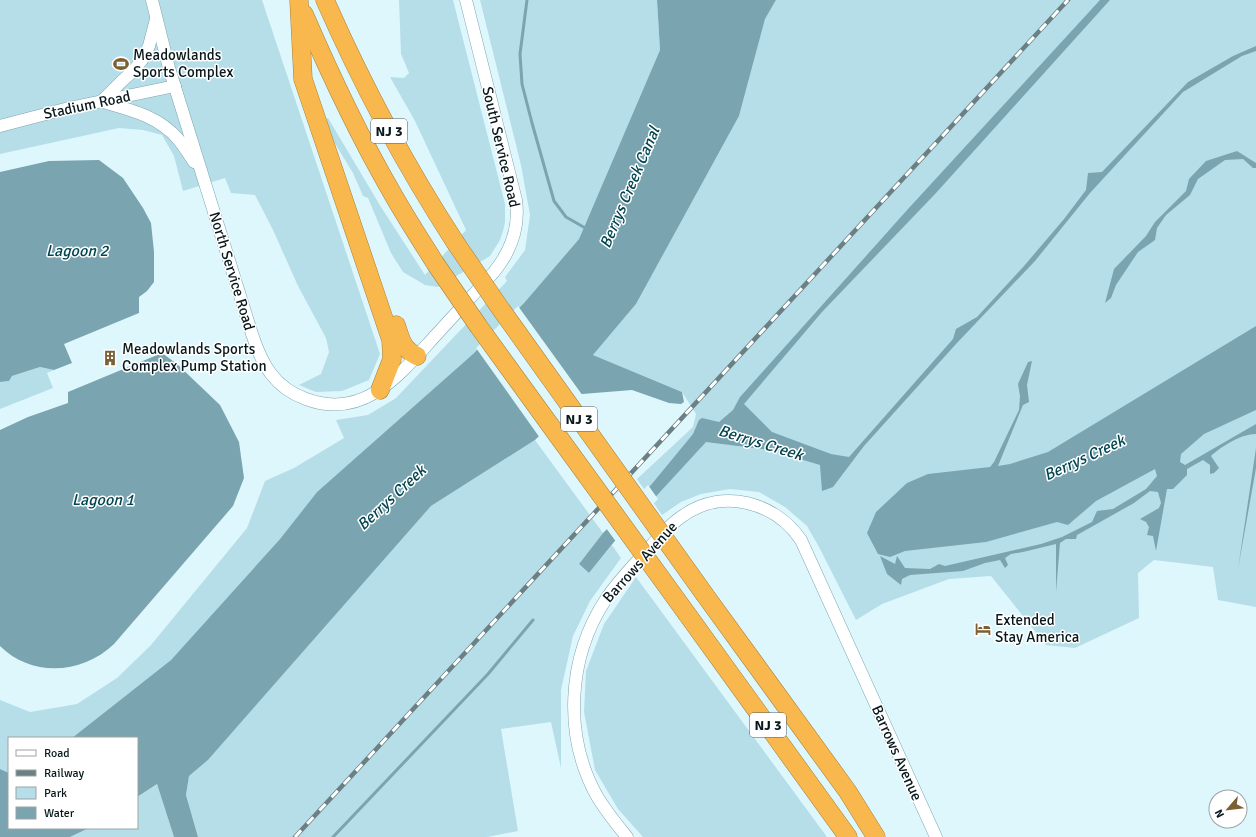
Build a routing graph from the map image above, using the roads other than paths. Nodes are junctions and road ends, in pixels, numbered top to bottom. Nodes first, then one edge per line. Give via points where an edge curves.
1 (152, 0) edge
2 (325, 0) edge
3 (466, 0) edge
4 (299, 1) edge
5 (156, 18) junction
6 (175, 86) junction
7 (102, 101) junction
8 (317, 120) junction
9 (0, 126) edge
10 (202, 172) junction
11 (417, 356) junction
12 (380, 390) junction
13 (848, 792) junction
14 (627, 837) edge
15 (848, 837) edge
16 (876, 837) edge
17 (890, 837) edge
18 (936, 837) edge

1 - 5 street, North Service Road
2 - 13 highway, NJ 3, bridge via 384,123 455,242 496,304
3 - 11 street, South Service Road via 516,200 516,229 509,250 499,266
4 - 8 highway via 303,79
4 - 15 highway, NJ 3, bridge via 359,132 391,191 436,263 479,327
5 - 6 street, North Service Road
5 - 7 street via 149,46 142,60
6 - 7 street, Stadium Road
6 - 10 street, North Service Road
7 - 9 street, Stadium Road
7 - 10 street via 158,121 179,140
8 - 11 highway via 341,164 403,343 407,350
8 - 12 highway via 391,340 392,359
10 - 12 street, North Service Road via 252,334 269,373 289,390 319,403 352,403
11 - 12 street, North Service Road via 398,377
13 - 16 highway, NJ 3
13 - 17 highway
14 - 18 street, Barrows Avenue via 598,797 578,747 574,698 581,652 594,619 605,600 659,537 690,511 706,504 730,501 747,502 768,510 787,522 801,540

